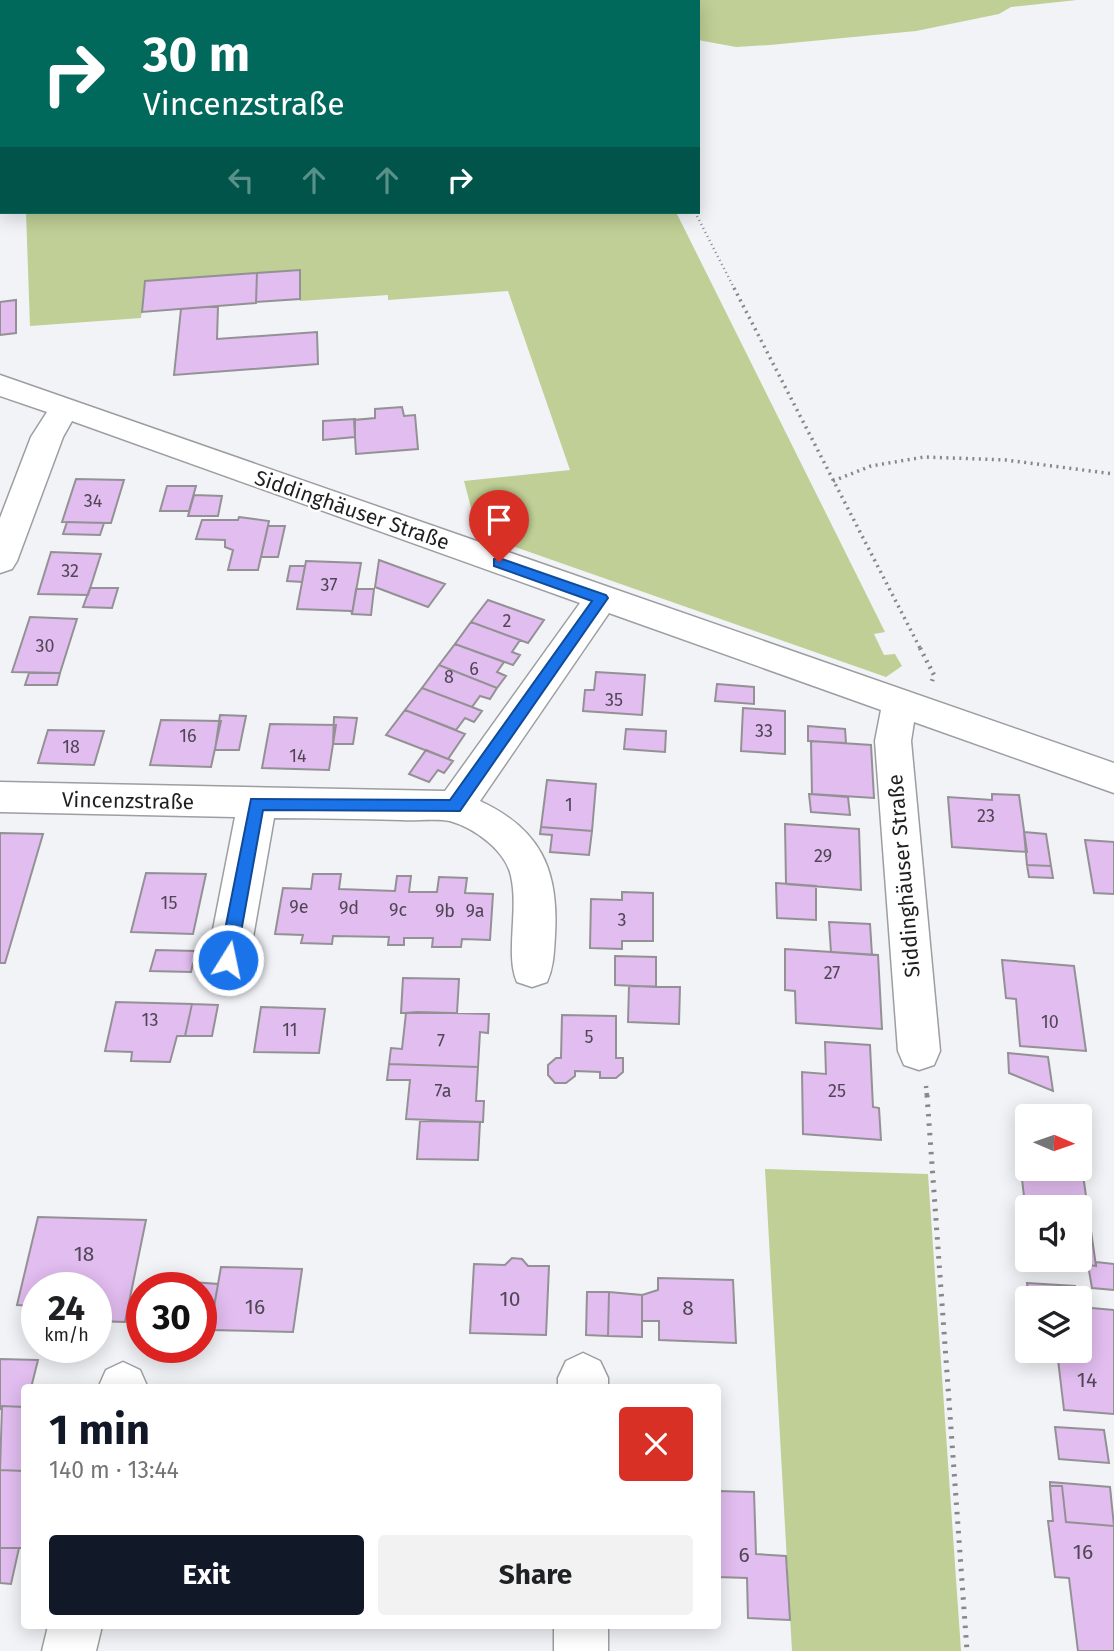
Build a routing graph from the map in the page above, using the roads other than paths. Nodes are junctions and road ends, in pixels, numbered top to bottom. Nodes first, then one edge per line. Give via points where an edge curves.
1 (0, 385) edge
2 (65, 409) junction
3 (0, 561) edge
4 (601, 598) junction
5 (912, 706) junction
6 (1114, 778) edge
7 (0, 797) edge
8 (257, 804) junction
9 (455, 806) junction
10 (228, 960) dead end
11 (532, 969) dead end
12 (919, 1051) road end
13 (74, 1629) edge
14 (581, 1629) edge
15 (69, 1651) edge
16 (581, 1651) edge

1 - 2 street, Siddinghäuser Straße
2 - 3 street via 47,437
2 - 4 street, Siddinghäuser Straße
4 - 5 street, Siddinghäuser Straße
4 - 9 street
5 - 6 street, Siddinghäuser Straße
5 - 12 street, Siddinghäuser Straße via 896,718 893,741
7 - 8 street, Vincenzstraße
8 - 9 street, Vincenzstraße
8 - 10 street
9 - 11 street, Vincenzstraße via 495,826 519,848 532,872 536,899
13 - 15 street
14 - 16 street

